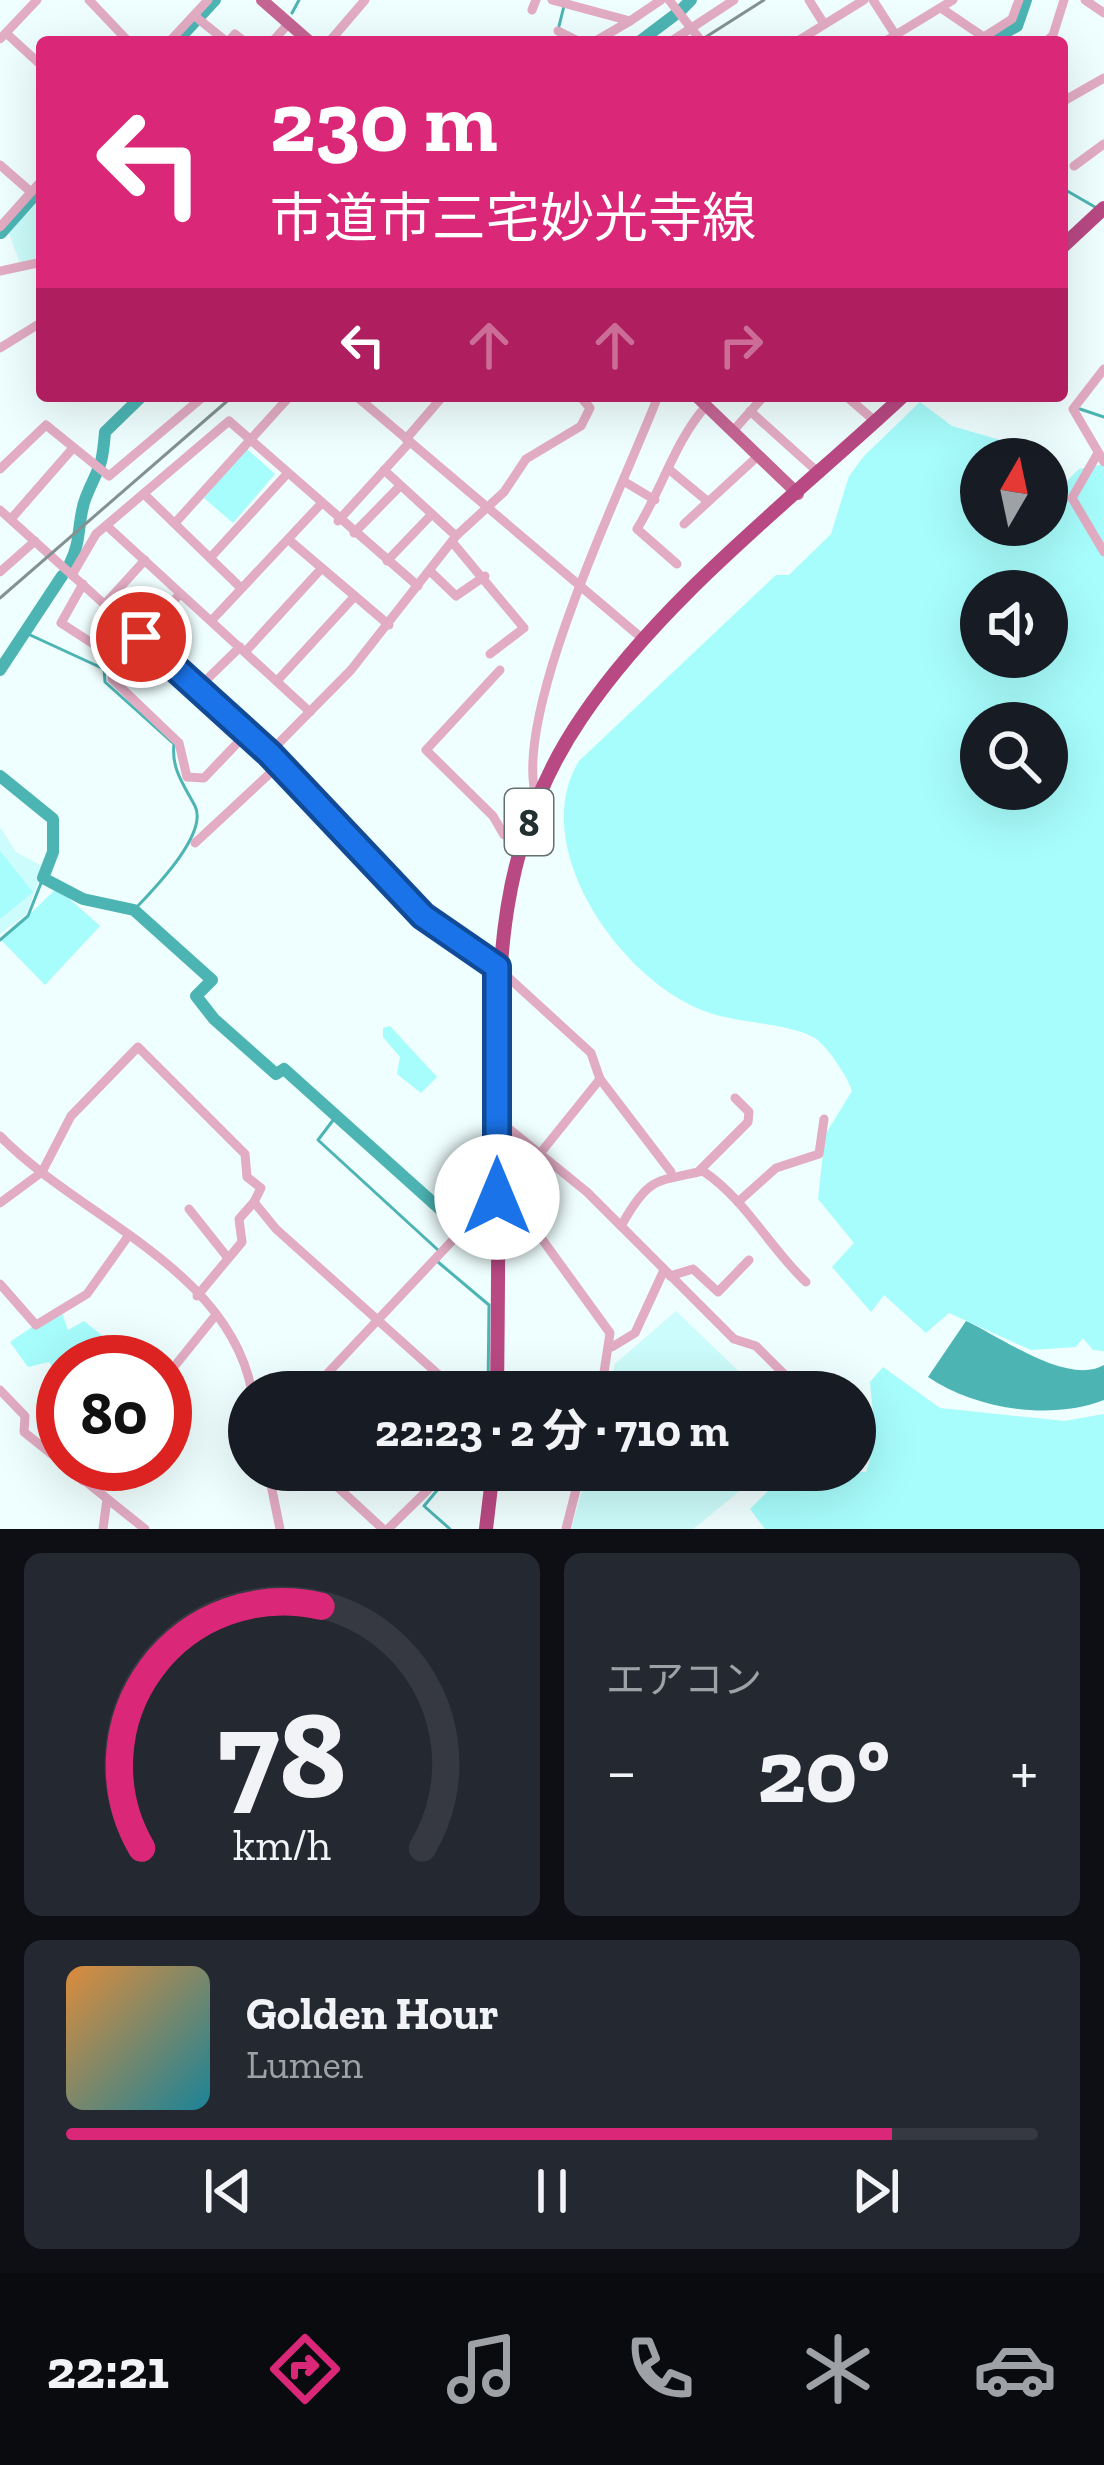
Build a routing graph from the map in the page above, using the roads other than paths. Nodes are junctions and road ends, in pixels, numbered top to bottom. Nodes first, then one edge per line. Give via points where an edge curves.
1 (37, 0) edge
2 (88, 0) edge
3 (208, 0) edge
4 (262, 0) edge
5 (365, 0) edge
6 (552, 0) edge
7 (665, 0) edge
8 (734, 0) edge
9 (809, 0) edge
10 (864, 0) edge
11 (874, 0) edge
12 (953, 0) edge
13 (1019, 0) edge
14 (1064, 0) edge
15 (1085, 0) edge
16 (941, 8) junction
17 (1104, 14) edge
18 (199, 20) junction
19 (630, 21) junction
20 (289, 23) junction
21 (824, 24) junction
22 (692, 28) junction
23 (558, 31) dead end
24 (3, 36) edge
25 (123, 36) edge
26 (177, 36) edge
27 (219, 36) edge
28 (277, 36) edge
29 (303, 36) edge
30 (334, 36) edge
31 (568, 36) edge
32 (604, 36) edge
33 (679, 36) edge
34 (698, 36) edge
35 (805, 36) edge
36 (897, 36) edge
37 (901, 36) edge
38 (979, 36) edge
39 (989, 36) edge
40 (1049, 36) edge
41 (36, 61) edge
42 (1104, 78) edge
43 (1068, 98) edge
44 (1104, 144) edge
45 (1074, 166) dead end
46 (1, 169) edge
47 (36, 187) edge
48 (31, 192) junction
49 (1104, 208) edge
50 (0, 227) edge
51 (1068, 242) edge
52 (36, 263) edge
53 (0, 271) edge
54 (36, 326) edge
55 (0, 348) edge
56 (1104, 369) edge
57 (1068, 395) edge
58 (1076, 400) junction
59 (197, 402) edge
60 (285, 402) edge
61 (363, 402) edge
62 (438, 402) edge
63 (585, 402) edge
64 (656, 402) edge
65 (700, 402) edge
66 (702, 402) edge
67 (758, 402) edge
68 (853, 402) edge
69 (897, 402) edge
70 (750, 411) junction
71 (876, 422) junction
72 (733, 431) junction
73 (251, 441) junction
74 (408, 441) junction
75 (73, 448) junction
76 (758, 456) junction
77 (1101, 457) edge
78 (0, 469) edge
79 (384, 470) junction
80 (671, 471) junction
81 (820, 474) junction
82 (286, 476) junction
83 (626, 482) junction
84 (400, 485) junction
85 (143, 494) junction
86 (798, 494) junction
87 (655, 500) junction
88 (706, 500) junction
89 (320, 505) junction
90 (488, 505) junction
91 (0, 510) edge
92 (430, 514) junction
93 (11, 519) junction
94 (338, 521) junction
95 (175, 523) junction
96 (684, 524) dead end
97 (107, 526) junction
98 (354, 533) junction
99 (289, 540) junction
100 (454, 540) junction
101 (35, 541) junction
102 (1104, 552) edge
103 (211, 557) junction
104 (145, 560) junction
105 (387, 561) junction
106 (677, 564) dead end
107 (321, 569) junction
108 (0, 571) edge
109 (430, 571) junction
110 (72, 575) junction
111 (485, 576) junction
112 (83, 584) junction
113 (418, 586) junction
114 (582, 586) junction
115 (241, 588) junction
116 (180, 594) junction
117 (354, 597) junction
118 (105, 604) junction
119 (212, 620) junction
120 (389, 625) junction
121 (141, 637) junction
122 (644, 640) junction
123 (243, 649) junction
124 (490, 654) dead end
125 (118, 660) junction
126 (500, 670) dead end
127 (277, 681) junction
128 (197, 689) junction
129 (310, 712) junction
130 (246, 734) junction
131 (269, 753) junction
132 (280, 764) junction
133 (537, 800) junction
134 (504, 835) dead end
135 (195, 843) dead end
136 (497, 967) junction
137 (600, 1078) junction
138 (735, 1098) dead end
139 (824, 1119) dead end
140 (498, 1120) junction
141 (0, 1136) edge
142 (542, 1152) junction
143 (699, 1171) junction
144 (42, 1172) junction
145 (266, 1172) dead end
146 (671, 1172) junction
147 (513, 1185) junction
148 (261, 1187) junction
149 (497, 1197) junction
150 (254, 1202) junction
151 (738, 1202) junction
152 (0, 1203) edge
153 (189, 1209) dead end
154 (621, 1226) junction
155 (129, 1235) junction
156 (228, 1258) junction
157 (749, 1259) dead end
158 (667, 1273) junction
159 (806, 1282) dead end
160 (0, 1284) edge
161 (196, 1296) junction
162 (215, 1316) junction
163 (377, 1322) junction
164 (192, 1345) edge
165 (611, 1347) junction
166 (247, 1371) edge
167 (330, 1371) edge
168 (434, 1371) edge
169 (497, 1371) edge
170 (606, 1371) edge
171 (781, 1371) edge
172 (0, 1390) edge
173 (36, 1442) edge
174 (96, 1491) edge
175 (272, 1491) edge
176 (342, 1491) edge
177 (426, 1491) edge
178 (491, 1491) edge
179 (576, 1491) edge
180 (106, 1499) junction
181 (103, 1529) edge
182 (145, 1529) edge
183 (280, 1529) edge
184 (385, 1529) edge
185 (486, 1529) edge
186 (566, 1529) edge

1 - 24 street
2 - 25 street
3 - 18 street
4 - 20 main road
5 - 30 street
6 - 19 street
7 - 19 street
7 - 22 street
8 - 22 street
9 - 21 street
10 - 21 street
11 - 36 street
12 - 16 street
13 - 39 street via 1012,19
14 - 40 street
15 - 17 street
16 - 37 street
16 - 38 street
18 - 26 street
18 - 27 street
19 - 32 street
20 - 28 street
20 - 29 main road
21 - 35 street
22 - 33 street
22 - 34 street
23 - 31 street
24 - 41 street
42 - 43 street
44 - 45 street
46 - 48 street
47 - 48 street
48 - 50 street
49 - 51 highway
52 - 53 street
54 - 55 street
56 - 58 street
57 - 58 street
58 - 77 street via 1073,409
59 - 75 street via 109,476
60 - 73 street
61 - 74 street
62 - 74 street
63 - 90 street via 590,408 580,426 526,458
64 - 83 street
65 - 80 street
66 - 72 main road
67 - 70 street
68 - 71 street
69 - 71 highway, 8
70 - 72 street
70 - 81 street
71 - 81 highway, 8
72 - 76 main road
73 - 82 street
73 - 85 street via 229,421
73 - 95 street
74 - 79 street
74 - 90 street
75 - 78 street via 46,425
75 - 93 street
76 - 86 main road
76 - 88 street
77 - 102 street via 1072,498
79 - 84 street
79 - 94 street
80 - 87 street
80 - 88 street
81 - 86 highway, 8
82 - 89 street
82 - 103 street
83 - 87 street
83 - 114 street
84 - 92 street
84 - 98 street
85 - 95 street
85 - 97 street
86 - 122 highway, 8
87 - 106 street via 637,529
88 - 96 street
89 - 94 street
89 - 99 street
90 - 100 street
90 - 114 street
91 - 93 street
92 - 100 street
92 - 105 street
93 - 101 street
94 - 98 street
95 - 103 street
97 - 104 street
97 - 110 street
98 - 105 street
99 - 107 street
99 - 115 street
100 - 109 street
100 - 111 street
101 - 108 street
101 - 110 street
103 - 115 street
104 - 116 street
104 - 118 street
105 - 113 street
107 - 117 street
107 - 123 street
109 - 111 street via 456,596
109 - 113 street
110 - 112 street
111 - 124 street via 524,628
112 - 118 street
112 - 125 street via 61,623
113 - 120 street
114 - 122 street
114 - 133 street via 544,692
115 - 119 street
116 - 119 street
116 - 121 street
117 - 120 street
117 - 127 street
118 - 121 street
119 - 123 street
120 - 129 street
121 - 125 street
121 - 128 street
122 - 133 highway, 8 via 583,715
123 - 127 street
123 - 128 street
125 - 130 street via 112,679 179,742 187,777 204,778
126 - 134 street via 426,750
127 - 129 street
128 - 130 street
129 - 131 street
130 - 131 street
131 - 132 street
132 - 135 street
132 - 136 street via 423,916
133 - 136 highway, 8 via 510,880
136 - 137 street via 591,1053
136 - 140 highway, 8
137 - 142 street
137 - 146 street
138 - 143 street via 748,1122
139 - 151 street via 819,1154 776,1168
140 - 142 street
140 - 149 highway, 8
141 - 144 street
142 - 147 street
142 - 154 street
143 - 146 street
143 - 151 street
144 - 148 street via 71,1116 138,1047 245,1154 247,1177
144 - 152 street
144 - 155 street
145 - 148 street
146 - 154 street via 648,1187
147 - 149 street
147 - 165 street via 518,1206 597,1312
148 - 150 street
149 - 163 street
149 - 169 highway, 8
150 - 156 street via 239,1219 242,1243
150 - 163 street
151 - 159 street
153 - 156 street
154 - 158 street
155 - 160 street via 87,1294 36,1325
155 - 161 street
156 - 161 street
157 - 158 street via 718,1292 693,1268
158 - 165 street via 635,1333
158 - 171 street via 734,1339 756,1346
161 - 162 street
162 - 164 street
162 - 166 street
163 - 167 street
163 - 168 street
165 - 170 street
172 - 173 street
174 - 180 street
175 - 183 street
176 - 184 street
177 - 184 street
178 - 185 highway
179 - 186 street
180 - 181 street
180 - 182 street

